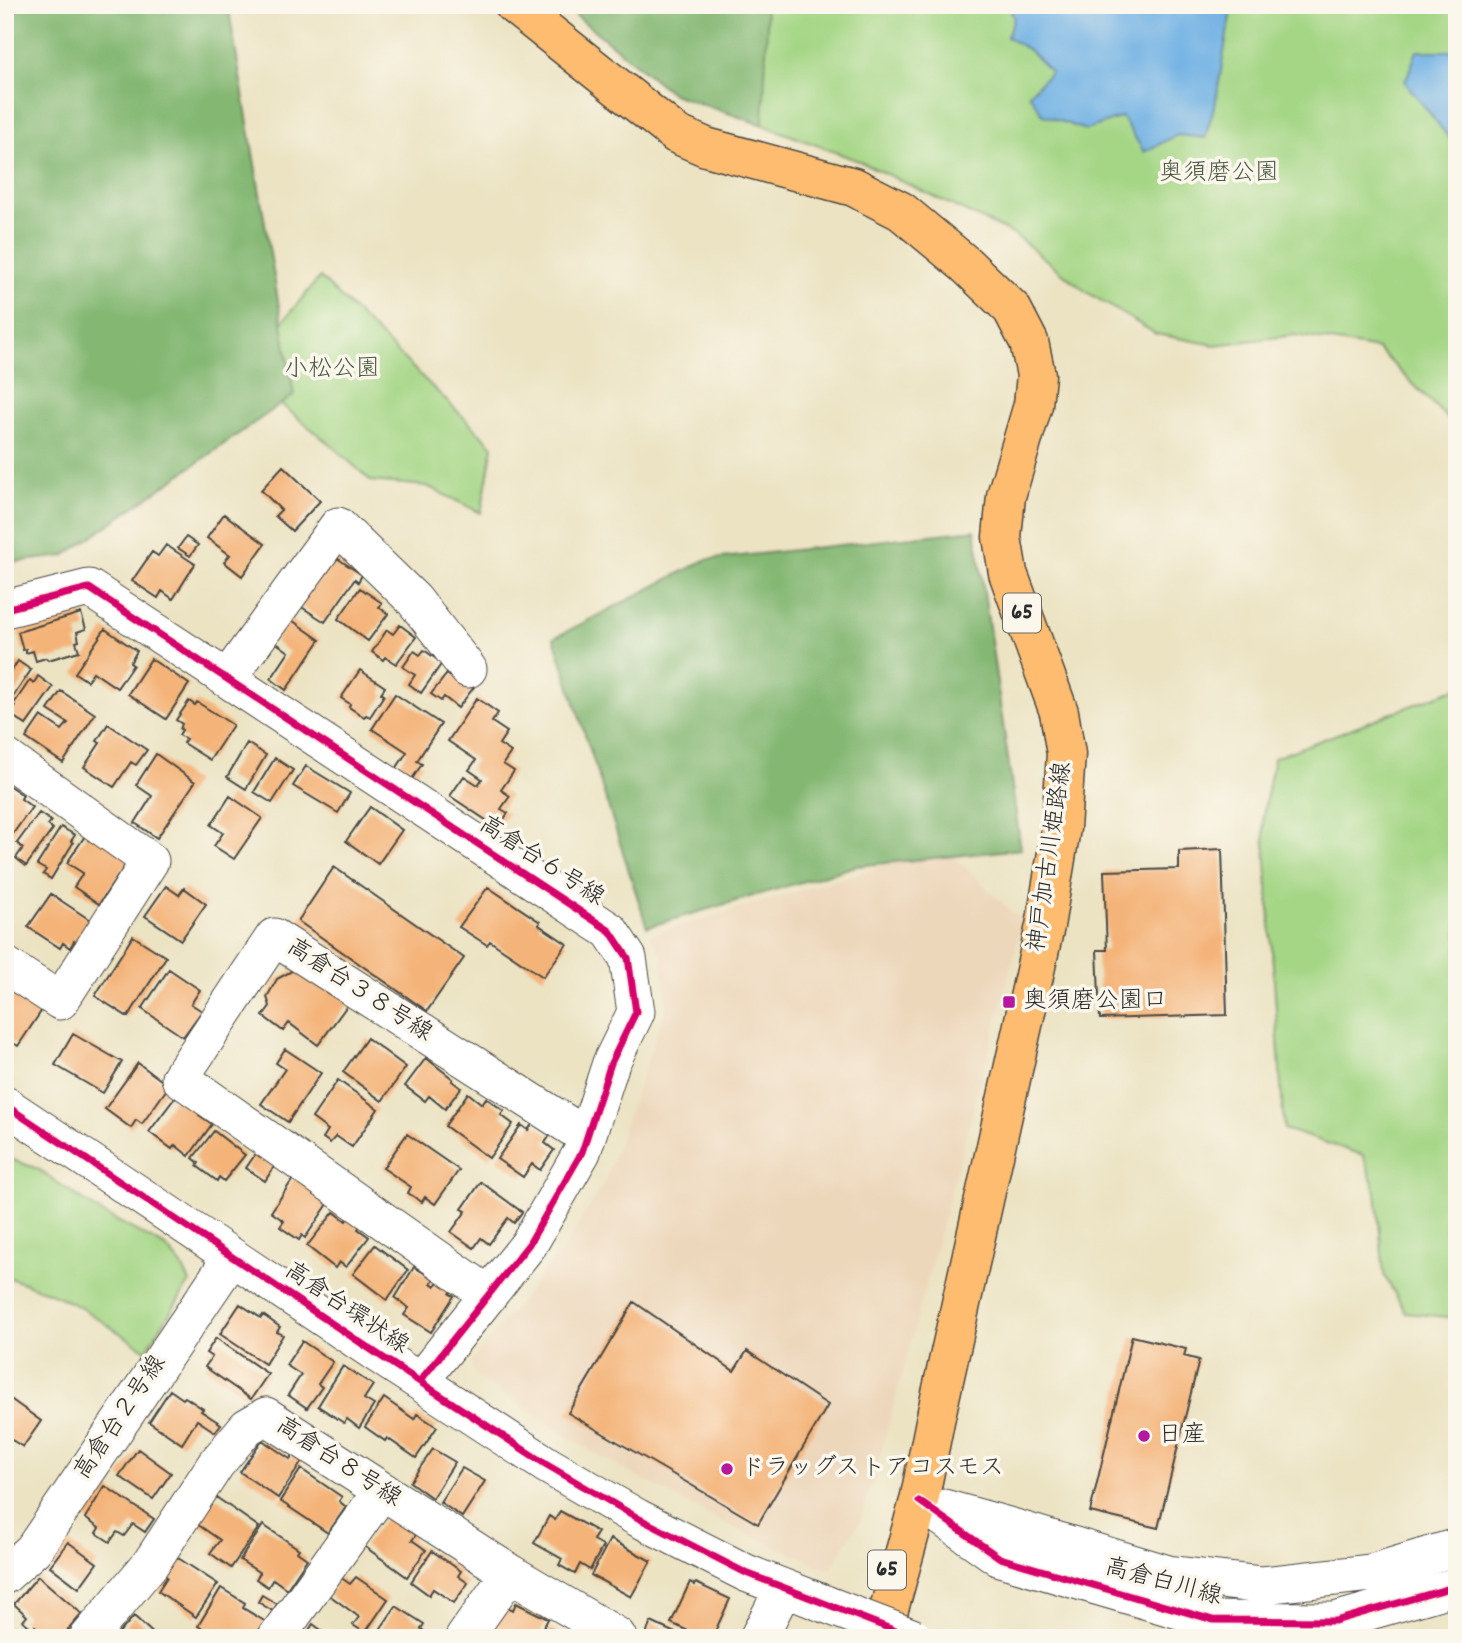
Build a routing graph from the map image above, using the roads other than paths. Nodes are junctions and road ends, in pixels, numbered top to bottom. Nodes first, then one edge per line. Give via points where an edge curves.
1 (514, 5) edge
2 (5, 610) edge
3 (468, 669) dead end
4 (227, 679) junction
5 (5, 757) edge
6 (5, 965) edge
7 (5, 1105) edge
8 (587, 1137) junction
9 (232, 1256) junction
10 (489, 1295) junction
11 (421, 1381) junction
12 (383, 1491) junction
13 (919, 1502) junction
14 (1457, 1547) edge
15 (510, 1573) junction
16 (5, 1575) edge
17 (1457, 1586) edge
18 (784, 1588) junction
19 (88, 1638) edge
20 (276, 1638) edge
21 (464, 1638) edge
22 (618, 1638) edge
23 (758, 1638) edge
24 (851, 1638) edge
25 (881, 1638) edge
26 (914, 1638) edge

1 - 13 main road, 神戸加古川姫路線 / 65 via 676,134 706,147 854,187 901,211 1012,309 1029,342 1036,375 1033,405 1006,496 1002,537 1007,573 1059,712 1066,754 1060,828 1045,926
2 - 4 street, 高倉台６号線 via 89,588
3 - 4 street via 414,600 338,526
4 - 8 street, 高倉台６号線 via 610,931 628,958 636,1012 611,1063
5 - 6 street via 150,861 60,1001
7 - 9 street, 高倉台環状線
8 - 10 street, 高倉台６号線 via 529,1244
8 - 10 street, 高倉台３８号線 via 274,936 180,1079
9 - 11 street, 高倉台環状線
9 - 16 street, 高倉台２号線 via 33,1550
10 - 11 street, 高倉台６号線
11 - 18 street, 高倉台環状線 via 547,1465 639,1518
12 - 15 street, 高倉台８号線
12 - 19 street, 高倉台８号線 via 266,1416 247,1427 216,1464 151,1563
12 - 20 street
13 - 14 street, 高倉白川線 via 1168,1574 1262,1585 1371,1573
13 - 17 street, 高倉白川線 via 1000,1558 1213,1620 1335,1621
13 - 24 main road, 神戸加古川姫路線 / 65
13 - 25 main road, 神戸加古川姫路線 / 65
15 - 21 street
15 - 22 street, 高倉台８号線
18 - 23 street
18 - 26 street, 高倉台環状線, bridge

